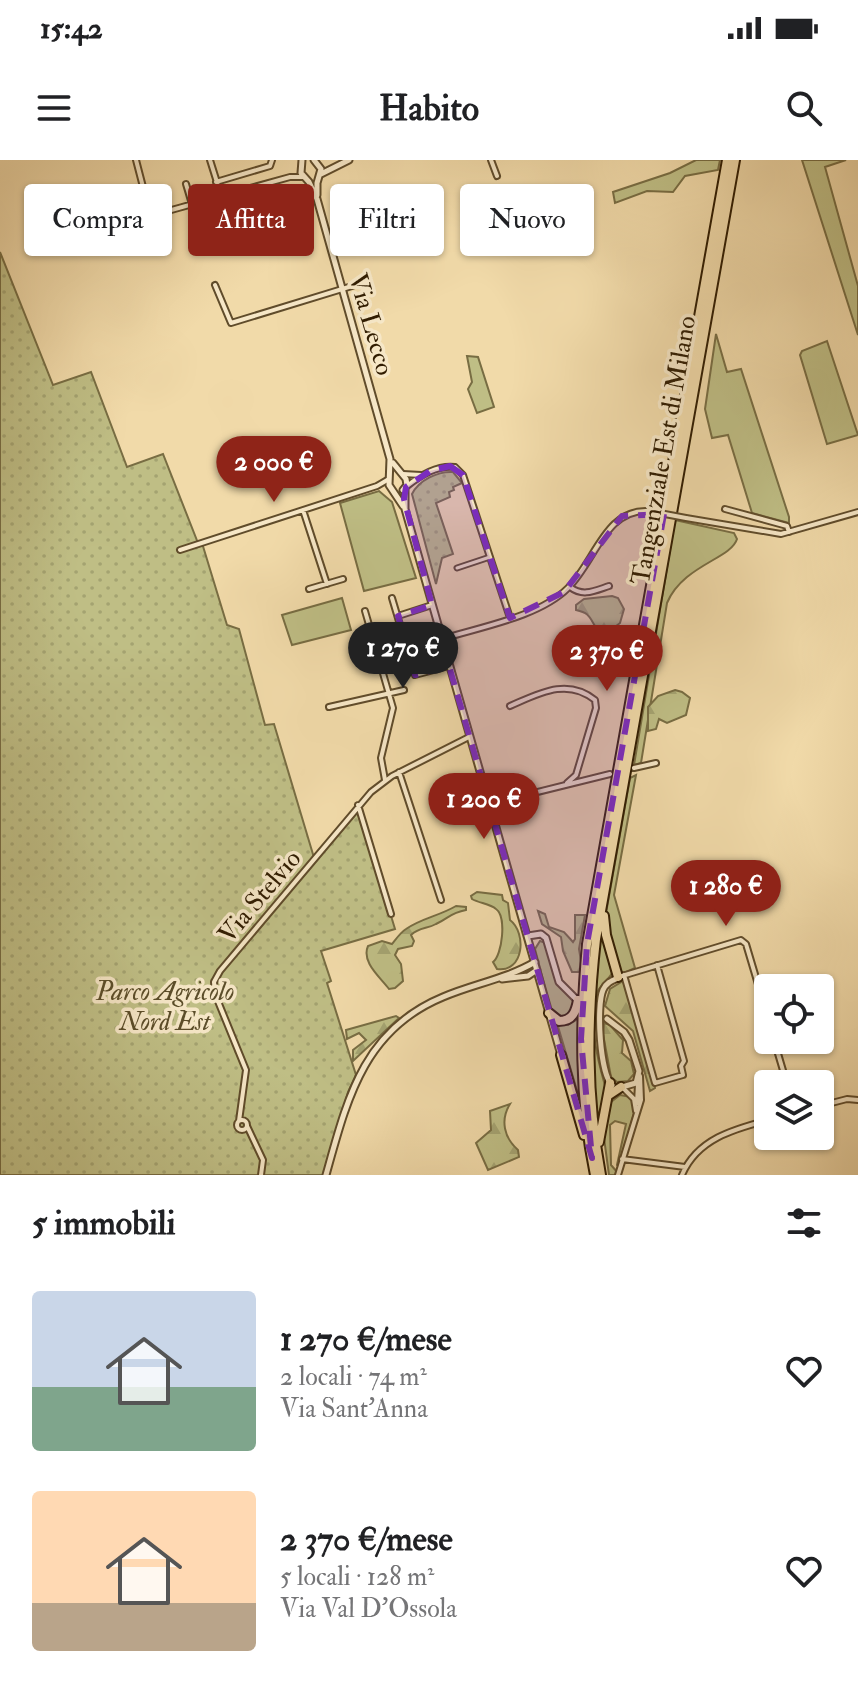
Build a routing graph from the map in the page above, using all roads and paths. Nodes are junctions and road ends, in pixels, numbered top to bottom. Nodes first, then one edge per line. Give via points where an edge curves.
1 (136, 160) edge
2 (210, 160) edge
3 (272, 160) edge
4 (349, 160) edge
5 (491, 160) edge
6 (727, 160) edge
7 (735, 160) edge
8 (314, 161) edge
9 (302, 164) edge
10 (334, 166) junction
11 (319, 176) junction
12 (497, 176) dead end
13 (290, 177) junction
14 (305, 178) junction
15 (216, 182) joint
16 (142, 184) edge
17 (186, 184) dead end
18 (263, 184) edge
19 (188, 191) edge
20 (317, 199) junction
21 (215, 285) dead end
22 (352, 286) dead end
23 (341, 289) junction
24 (390, 459) junction
25 (402, 474) junction
26 (424, 474) junction
27 (390, 478) junction
28 (377, 486) junction
29 (405, 488) junction
30 (392, 489) junction
31 (405, 509) junction
32 (725, 509) dead end
33 (303, 510) junction
34 (858, 512) edge
35 (789, 532) junction
36 (180, 550) dead end
37 (490, 557) junction
38 (457, 568) dead end
39 (343, 579) dead end
40 (327, 584) junction
41 (609, 586) dead end
42 (570, 587) junction
43 (309, 589) dead end
44 (392, 598) dead end
45 (432, 605) junction
46 (365, 611) dead end
47 (398, 616) junction
48 (510, 618) junction
49 (442, 639) junction
50 (449, 666) junction
51 (404, 690) dead end
52 (390, 694) junction
53 (510, 706) dead end
54 (329, 707) dead end
55 (469, 737) junction
56 (656, 763) dead end
57 (634, 768) dead end
58 (399, 772) junction
59 (610, 774) dead end
60 (385, 780) junction
61 (567, 783) junction
62 (489, 804) junction
63 (358, 805) junction
64 (609, 862) junction
65 (441, 900) dead end
66 (391, 914) dead end
67 (528, 936) junction
68 (535, 962) junction
69 (657, 965) junction
70 (537, 970) junction
71 (585, 972) junction
72 (754, 974) edge
73 (621, 976) junction
74 (497, 980) junction
75 (575, 998) dead end
76 (549, 1013) junction
77 (607, 1019) dead end
78 (561, 1055) joint
79 (640, 1076) junction
80 (610, 1083) junction
81 (636, 1083) junction
82 (621, 1087) junction
83 (609, 1095) junction
84 (858, 1100) edge
85 (834, 1104) edge
86 (636, 1112) junction
87 (754, 1124) edge
88 (595, 1156) junction
89 (622, 1159) junction
90 (685, 1167) junction
91 (261, 1175) edge
92 (326, 1175) edge
93 (595, 1175) edge
94 (601, 1175) edge
95 (618, 1175) edge
96 (682, 1175) edge

1 - 16 street
2 - 15 street
3 - 15 street via 270,166
4 - 10 street
5 - 12 street
6 - 71 highway, Tangenziale Est di Milano
7 - 64 highway, Tangenziale Est di Milano
8 - 9 street
8 - 10 street
8 - 11 street, Via Lecco via 321,169
9 - 13 street
9 - 14 street, Via Lecco
10 - 11 street
11 - 14 street
11 - 20 street, Via Lecco
13 - 14 street
13 - 18 street
14 - 20 street, Via Lecco
17 - 19 street
20 - 23 street, Via Lecco
21 - 23 street via 231,323
22 - 23 street
23 - 24 street, Via Lecco
24 - 25 street, Via Lecco
24 - 27 street, Via Lecco
25 - 26 street
25 - 27 street
25 - 29 street, Via Lecco
26 - 29 street
26 - 37 street via 455,467 465,478
27 - 28 street
27 - 30 street, Via Lecco
28 - 30 street
28 - 33 street
29 - 30 street
29 - 31 street, Via Lecco
30 - 31 street, Via Lecco
31 - 45 street, Via Lecco
32 - 35 street via 787,526
33 - 36 street
33 - 40 street
34 - 35 street
35 - 42 street, bridge via 633,511 618,519
37 - 38 street
37 - 48 street
39 - 40 street
40 - 43 street
41 - 42 street via 584,594
42 - 48 street via 542,606
44 - 47 street
45 - 47 street
45 - 49 street, Via Lecco
46 - 52 street
47 - 50 street via 415,675
48 - 49 street
49 - 50 street, Via Lecco
50 - 55 street, Via Lecco
51 - 52 street
52 - 54 street
52 - 60 street via 393,713 381,758
53 - 61 street via 557,687 595,700 576,775
55 - 58 street, Via Stelvio
55 - 62 street, Via Lecco
56 - 57 street
58 - 60 street, Via Stelvio
58 - 65 street
59 - 61 street
60 - 63 street, Via Stelvio
61 - 62 street
62 - 67 street, Via Lecco
63 - 66 street
63 - 91 street, Via Stelvio via 214,982 246,1070 242,1110 263,1160
64 - 73 highway via 604,926
64 - 88 highway, Tangenziale Est di Milano via 588,1006
67 - 68 street, Via Lecco
67 - 75 street via 546,938 559,982
68 - 70 street, Via Lecco
68 - 74 street
69 - 72 street via 743,940
69 - 73 street
69 - 73 street via 684,1061 683,1075 655,1083
70 - 74 street
70 - 76 street, Via Lecco
71 - 76 highway via 572,1016 559,1021
71 - 88 highway, Tangenziale Est di Milano via 581,1039 585,1109
73 - 80 street via 607,984 600,1002
74 - 92 street via 426,1005 377,1047 353,1085
76 - 78 street, Via Lecco
77 - 79 street via 627,1036
78 - 88 highway
79 - 81 street
79 - 86 street via 642,1096
80 - 82 street
80 - 83 highway
81 - 82 street
81 - 86 street
82 - 83 highway
82 - 86 street via 633,1097
83 - 88 highway
84 - 85 street
86 - 89 street
87 - 90 street via 713,1139
88 - 93 highway, Tangenziale Est di Milano
88 - 94 highway, Tangenziale Est di Milano
89 - 90 street
89 - 95 street
90 - 96 street

